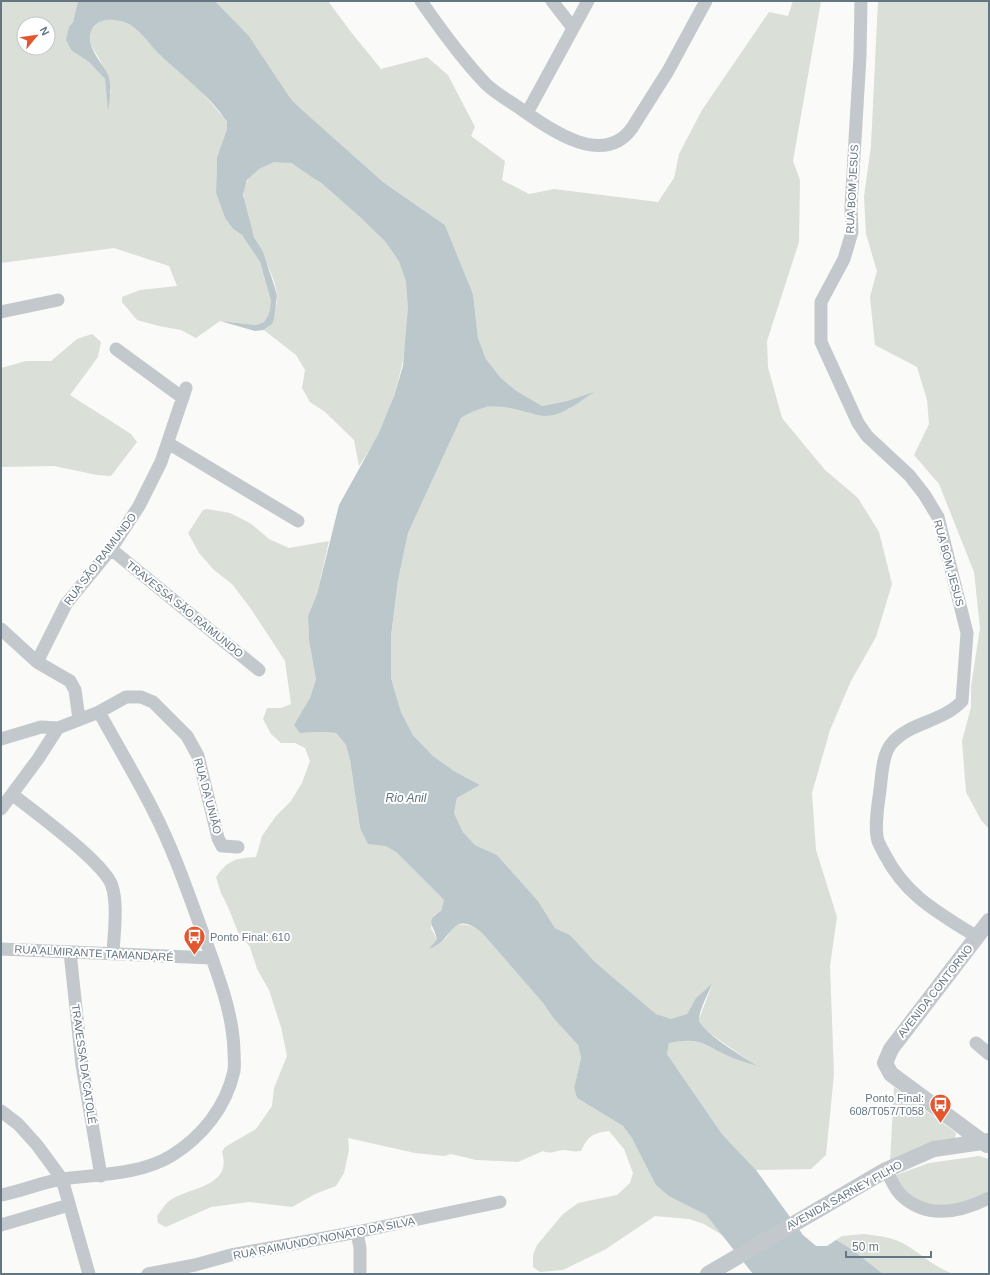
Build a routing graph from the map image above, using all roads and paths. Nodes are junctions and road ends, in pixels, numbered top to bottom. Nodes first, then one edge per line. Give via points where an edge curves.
1 (421, 1) edge
2 (552, 1) edge
3 (588, 1) edge
4 (706, 1) edge
5 (861, 1) edge
6 (573, 28) junction
7 (526, 113) junction
8 (58, 300) dead end
9 (1, 312) edge
10 (116, 349) dead end
11 (168, 444) junction
12 (298, 520) dead end
13 (111, 549) junction
14 (1, 629) edge
15 (37, 662) junction
16 (260, 670) dead end
17 (99, 712) junction
18 (79, 719) junction
19 (58, 728) junction
20 (1, 739) edge
21 (12, 794) junction
22 (1, 809) edge
23 (238, 847) dead end
24 (984, 930) edge
25 (1, 949) edge
26 (70, 952) junction
27 (113, 954) junction
28 (212, 958) junction
29 (976, 1043) dead end
30 (989, 1054) edge
31 (1, 1111) edge
32 (987, 1142) edge
33 (886, 1170) junction
34 (101, 1176) junction
35 (62, 1179) junction
36 (1, 1195) edge
37 (989, 1198) edge
38 (500, 1202) dead end
39 (69, 1205) junction
40 (1, 1225) edge
41 (357, 1232) junction
42 (89, 1274) edge
43 (148, 1274) edge
44 (360, 1274) edge
45 (708, 1274) edge

1 - 7 street via 461,56 488,86
2 - 6 street
3 - 6 street
4 - 7 street via 668,71 626,137 603,146 589,144 567,138
5 - 24 street, RUA BOM JESUS via 852,232 844,259 821,302 821,342 858,422 868,436 909,475 938,517 967,633 962,701 950,712 902,734 891,744 885,756 877,812 878,841 906,887 934,910
6 - 7 street
8 - 9 street
10 - 11 street, RUA SÃO RAIMUNDO via 185,393
11 - 12 street
11 - 13 street, RUA SÃO RAIMUNDO via 140,506
13 - 15 street, RUA SÃO RAIMUNDO via 66,604
13 - 16 street, TRAVESSA SÃO RAIMUNDO
14 - 15 street
15 - 18 street via 73,685
17 - 18 street
17 - 23 street, RUA DA UNIÃO via 126,697 141,697 153,702 188,736 198,756 220,843 225,848
17 - 28 street via 154,812 185,884
18 - 19 street
19 - 20 street via 41,727
19 - 21 street
21 - 22 street
21 - 27 street via 96,863 110,879 114,897
24 - 32 street, AVENIDA CONTORNO via 891,1049 886,1063 891,1074
25 - 26 street, RUA ALMIRANTE TAMANDARÉ
26 - 27 street, RUA ALMIRANTE TAMANDARÉ
26 - 34 street, TRAVESSA DA CATOLÉ via 82,1065
27 - 28 street, RUA ALMIRANTE TAMANDARÉ
28 - 34 street via 228,1005 234,1045 234,1070 227,1094 212,1120 195,1139 171,1156 154,1164
29 - 30 street
31 - 35 street via 18,1124 37,1145
32 - 33 street, AVENIDA SARNEY FILHO via 934,1149
33 - 37 street via 901,1196 930,1211 952,1211
33 - 45 street, AVENIDA SARNEY FILHO
34 - 35 street
35 - 36 street
35 - 39 street
38 - 41 street, RUA RAIMUNDO NONATO DA SILVA
39 - 40 street
39 - 42 street
41 - 43 street, RUA RAIMUNDO NONATO DA SILVA via 231,1255
41 - 44 street

